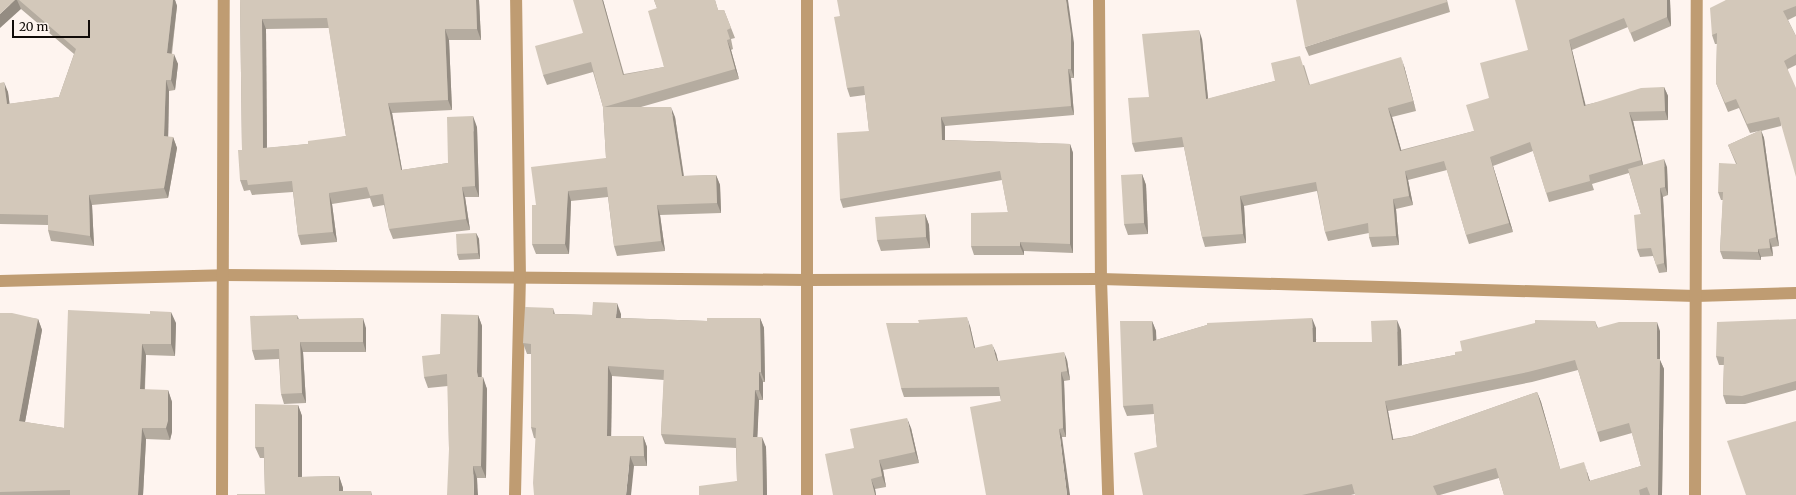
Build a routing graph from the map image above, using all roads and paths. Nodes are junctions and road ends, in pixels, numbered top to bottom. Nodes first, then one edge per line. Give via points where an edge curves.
1 (224, 0) edge
2 (516, 0) edge
3 (807, 0) edge
4 (1099, 0) edge
5 (1697, 0) edge
6 (223, 275) junction
7 (520, 279) junction
8 (1102, 279) junction
9 (807, 280) junction
10 (0, 281) edge
11 (1796, 292) edge
12 (1696, 296) junction
13 (222, 495) edge
14 (515, 495) edge
15 (807, 495) edge
16 (1108, 495) edge
17 (1695, 495) edge

1 - 6 street
2 - 7 street
3 - 9 street
4 - 8 street
5 - 12 street
6 - 7 street
6 - 10 street
6 - 13 street
7 - 9 street
7 - 14 street
8 - 9 street
8 - 12 street
8 - 16 street
9 - 15 street
11 - 12 street
12 - 17 street

